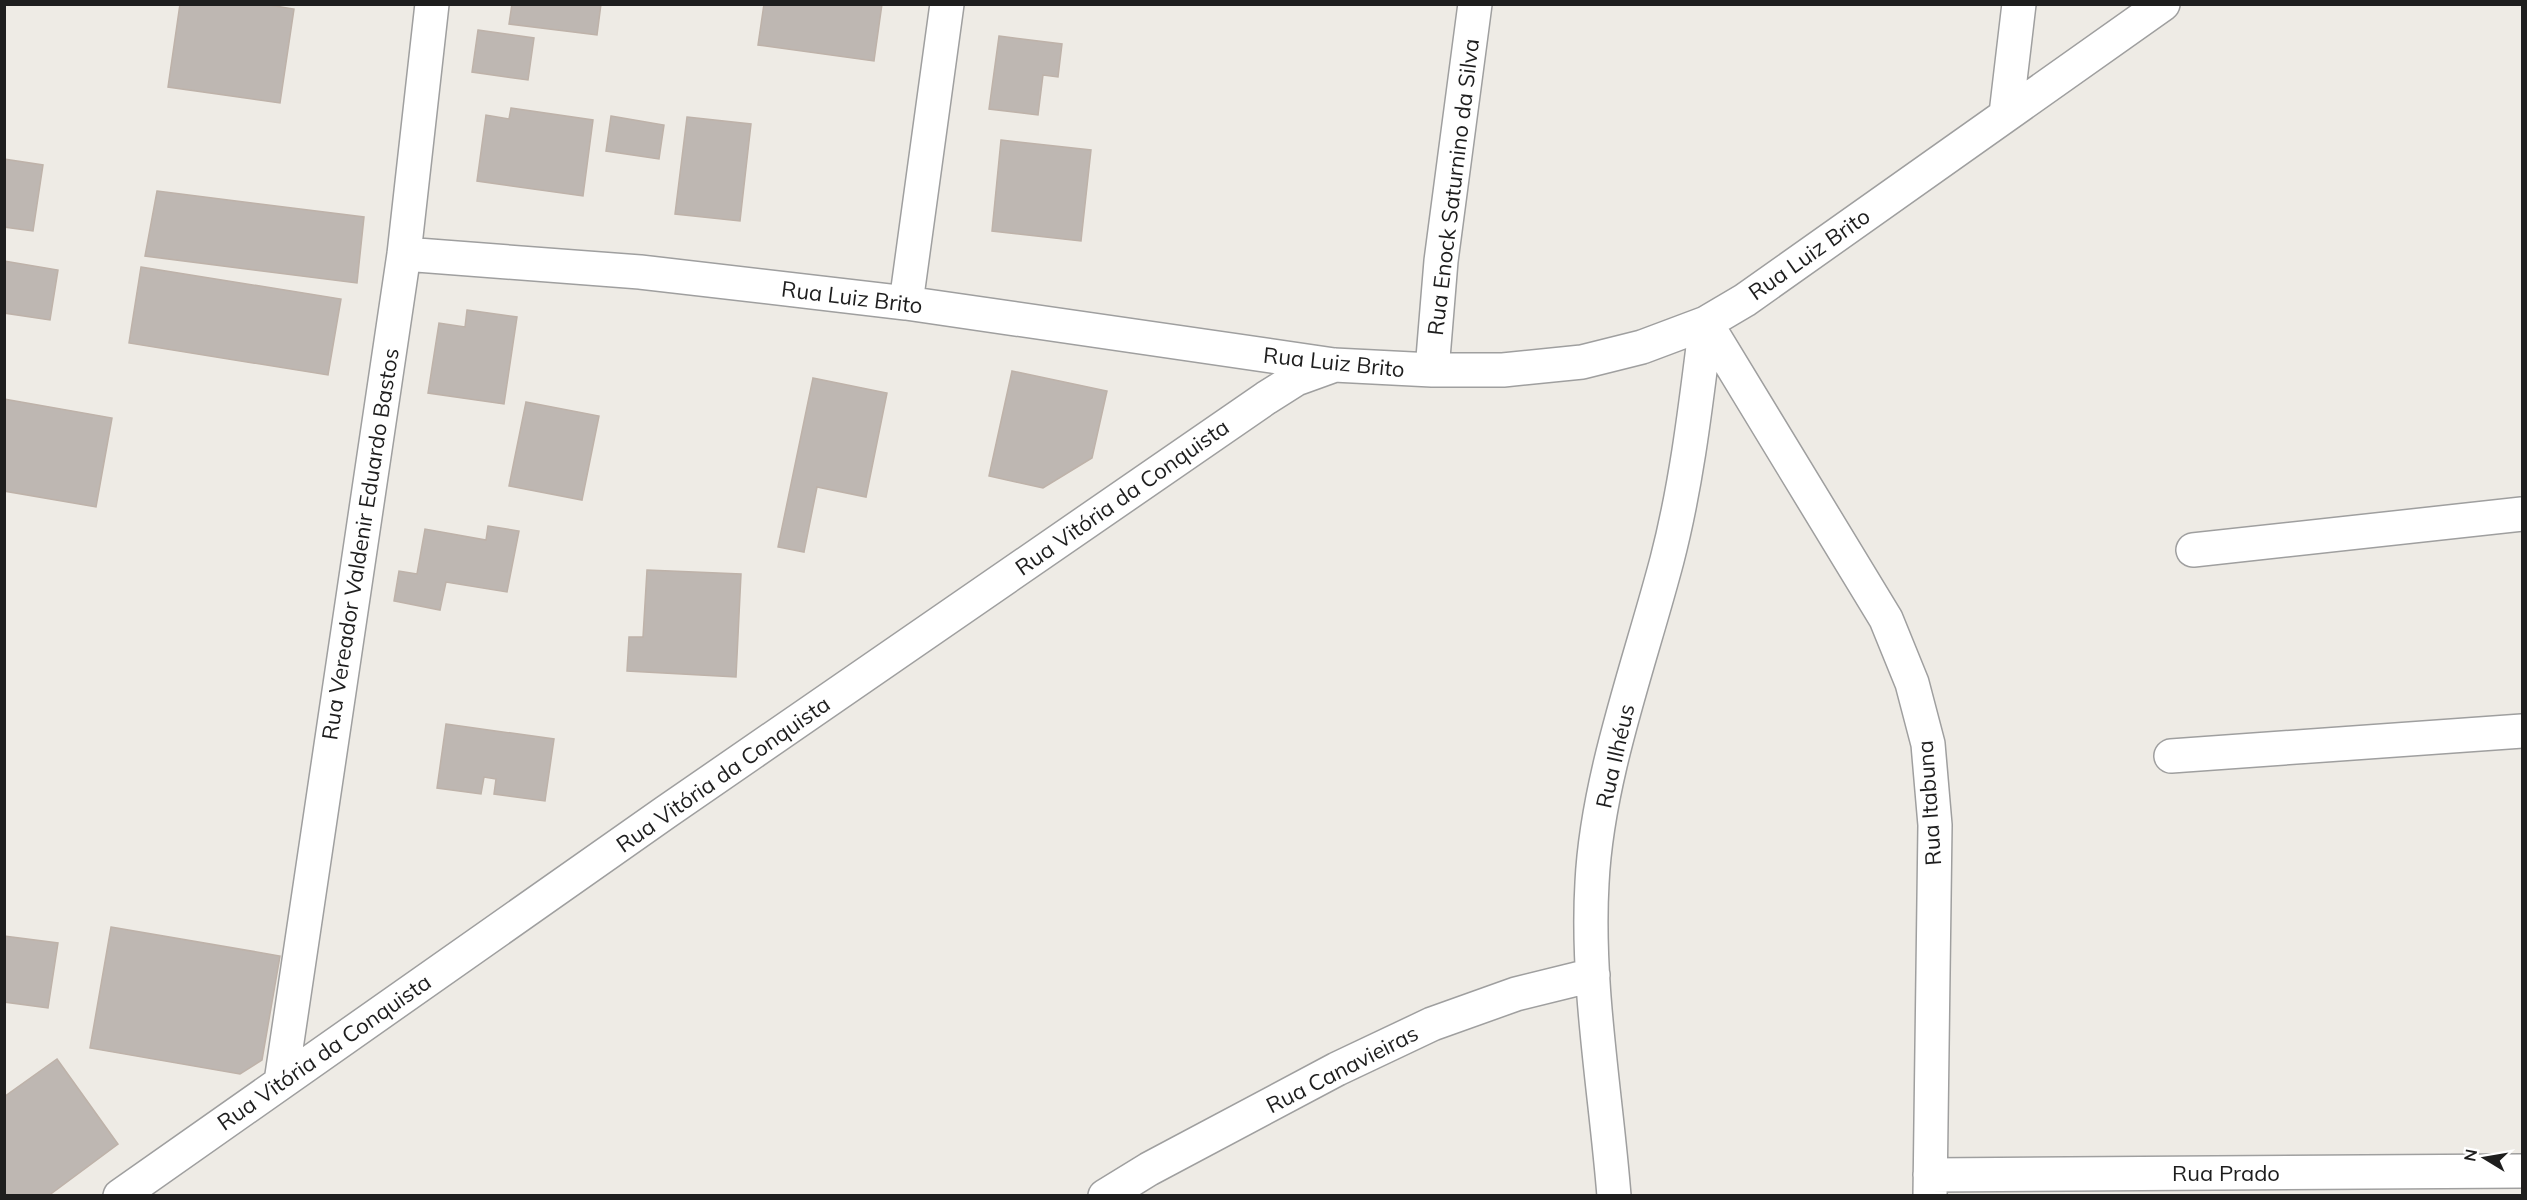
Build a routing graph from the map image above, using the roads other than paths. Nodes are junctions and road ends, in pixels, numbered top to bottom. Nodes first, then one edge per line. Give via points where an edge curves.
1 (432, 4) edge
2 (947, 4) edge
3 (1475, 4) edge
4 (2019, 4) edge
5 (2163, 4) edge
6 (2006, 114) junction
7 (404, 254) junction
8 (906, 303) junction
9 (1706, 323) junction
10 (1334, 365) junction
11 (1432, 370) junction
12 (2523, 514) edge
13 (2193, 550) dead end
14 (2523, 731) edge
15 (2171, 756) dead end
16 (1593, 975) junction
17 (281, 1082) junction
18 (2523, 1172) edge
19 (1930, 1185) edge
20 (120, 1196) edge
21 (1105, 1196) edge
22 (1614, 1196) edge

1 - 7 street, Rua Vereador Valdenir Eduardo Bastos
2 - 8 street
3 - 11 street, Rua Enock Saturnino da Silva via 1441,261
4 - 6 street
5 - 6 street, Rua Luiz Brito
6 - 9 street, Rua Luiz Brito
7 - 8 street, Rua Luiz Brito via 640,272
7 - 17 street, Rua Vereador Valdenir Eduardo Bastos
8 - 10 street, Rua Luiz Brito
9 - 11 street, Rua Luiz Brito via 1642,347 1582,362 1503,370
9 - 16 street, Rua Ilhéus via 1685,480 1602,807 1592,883
9 - 19 street, Rua Itabuna via 1886,619 1915,693 1928,744 1935,825
10 - 11 street, Rua Luiz Brito
10 - 17 street, Rua Vitória da Conquista via 1296,379 1266,398
12 - 13 street
14 - 15 street
16 - 21 street, Rua Canavieiras via 1516,994 1432,1024 1337,1069
16 - 22 street, Rua Ilhéus
17 - 20 street, Rua Vitória da Conquista
18 - 19 street, Rua Prado

